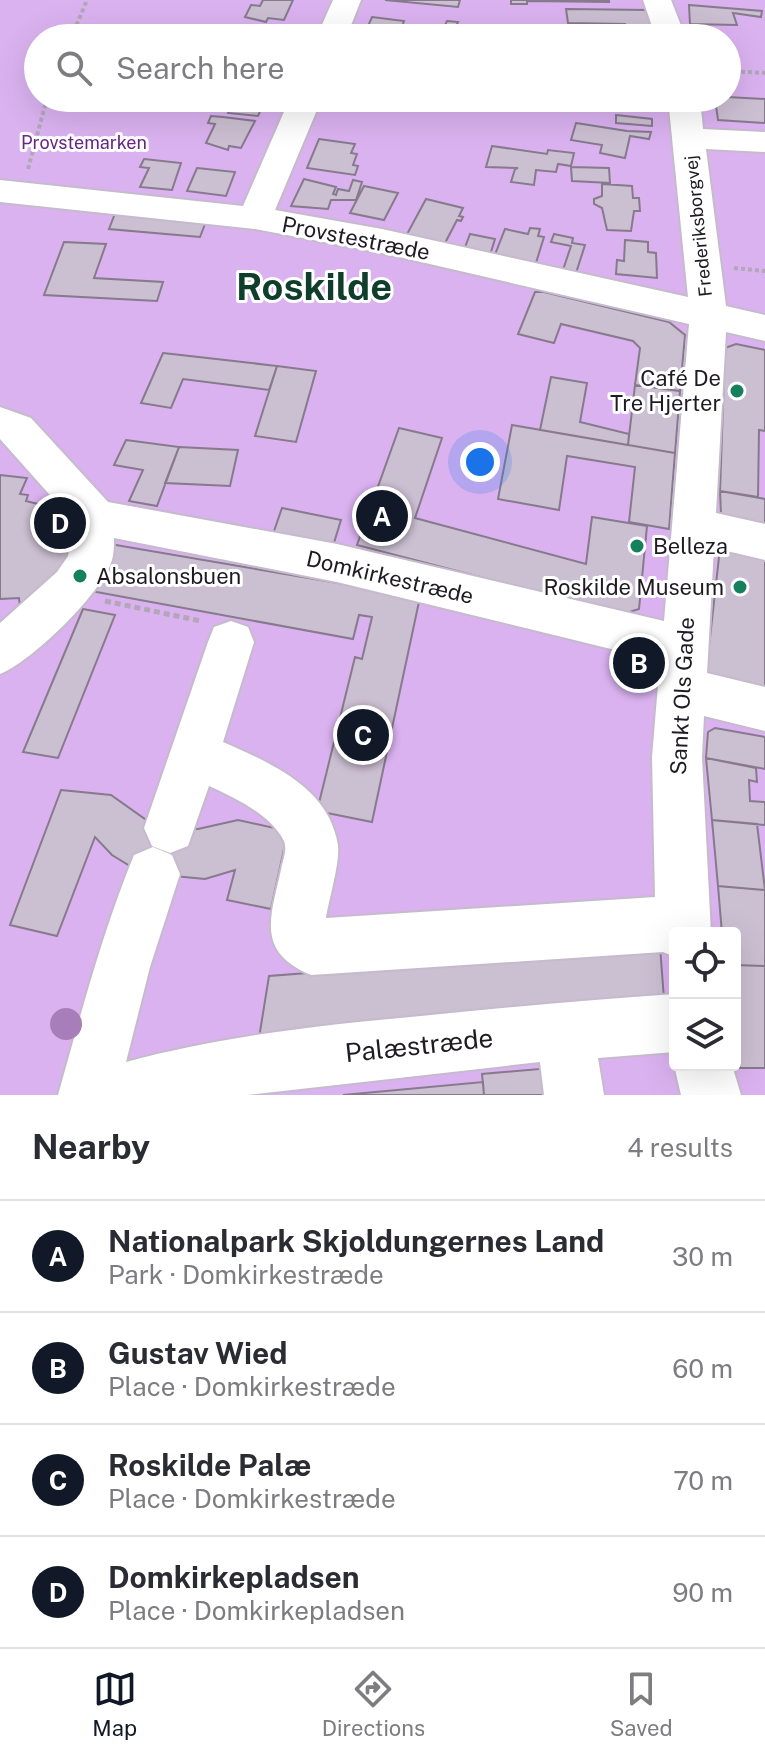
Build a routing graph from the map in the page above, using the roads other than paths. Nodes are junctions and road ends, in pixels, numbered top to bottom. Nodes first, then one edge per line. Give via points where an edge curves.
1 (347, 0) edge
2 (657, 0) edge
3 (337, 24) edge
4 (666, 24) edge
5 (300, 112) edge
6 (686, 112) edge
7 (690, 138) junction
8 (765, 142) edge
9 (11, 192) edge
10 (255, 218) junction
11 (708, 315) junction
12 (765, 328) edge
13 (0, 422) edge
14 (95, 517) junction
15 (694, 526) junction
16 (765, 542) edge
17 (231, 642) road end
18 (0, 653) edge
19 (681, 667) junction
20 (765, 709) edge
21 (194, 754) junction
22 (683, 927) edge
23 (669, 929) edge
24 (669, 1023) edge
25 (564, 1030) junction
26 (705, 1071) edge
27 (147, 1090) edge
28 (88, 1095) edge
29 (574, 1095) edge
30 (711, 1095) edge

1 - 3 street
2 - 4 street
5 - 10 street
6 - 7 street, Frederiksborgvej
7 - 8 street, Frederiksborgvej
7 - 11 street, Frederiksborgvej
9 - 10 street, Provstestræde
10 - 11 street, Provstestræde via 382,241
11 - 12 street, Provstestræde
11 - 15 street, Sankt Ols Gade
13 - 14 street via 17,429
14 - 18 street via 90,561 65,593
14 - 19 street, Domkirkestræde via 337,563
15 - 16 street
15 - 19 street, Sankt Ols Gade
17 - 21 street
19 - 20 street, Domkirkestræde
19 - 22 street, Sankt Ols Gade via 677,757
21 - 23 street via 255,782 299,817 310,835 296,931 311,947
21 - 28 street via 122,967
24 - 25 street, Palæstræde
25 - 27 street, Palæstræde via 259,1061
25 - 29 street
26 - 30 street

